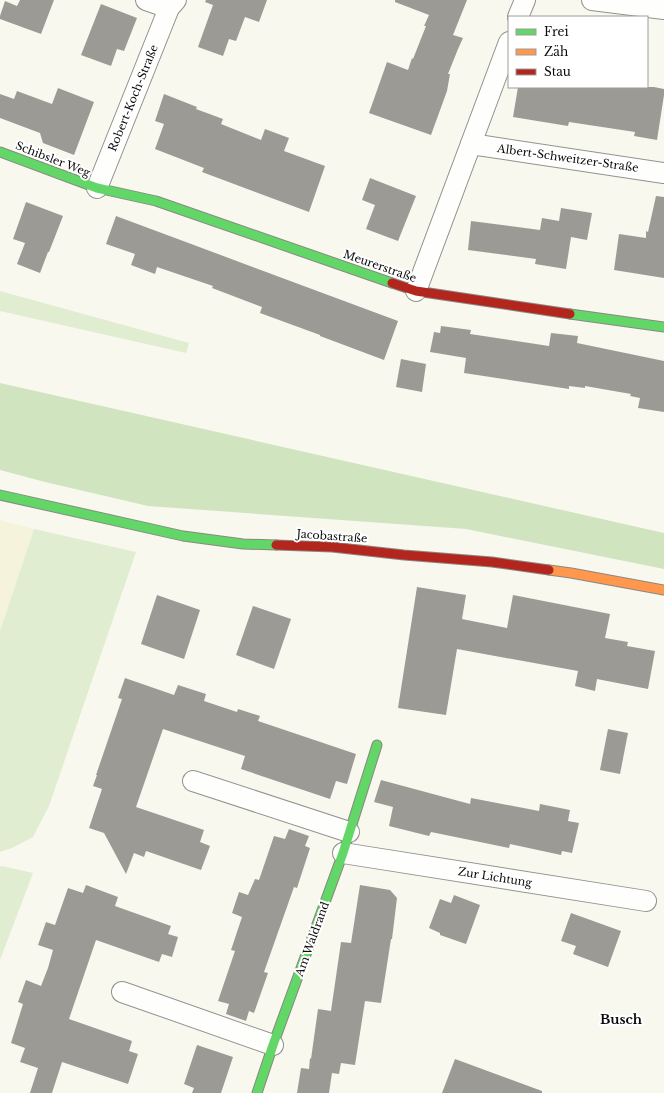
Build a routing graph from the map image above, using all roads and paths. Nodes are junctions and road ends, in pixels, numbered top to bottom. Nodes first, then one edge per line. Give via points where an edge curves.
1 (146, 0) edge
2 (525, 0) edge
3 (592, 0) edge
4 (172, 4) edge
5 (664, 8) edge
6 (518, 16) edge
7 (508, 45) edge
8 (471, 144) junction
9 (0, 152) edge
10 (664, 173) edge
11 (97, 188) junction
12 (416, 291) junction
13 (664, 327) edge
14 (0, 495) edge
15 (664, 590) edge
16 (377, 745) dead end
17 (193, 781) dead end
18 (349, 832) junction
19 (343, 853) junction
20 (646, 901) dead end
21 (122, 992) dead end
22 (274, 1046) junction
23 (257, 1093) edge

1 - 4 street, Robert-Koch-Straße
2 - 6 street
3 - 5 street
4 - 11 street, Robert-Koch-Straße
7 - 8 street
8 - 10 street, Albert-Schweitzer-Straße
8 - 12 street
9 - 11 street, Schibsler Weg
11 - 12 street, Meurerstraße via 156,201
12 - 13 street, Meurerstraße
14 - 15 street, Jacobastraße via 183,536 243,544 332,547 492,562
16 - 18 street, Am Waldrand
17 - 18 street
18 - 19 street, Am Waldrand
19 - 20 street, Zur Lichtung
19 - 22 street, Am Waldrand
21 - 22 street
22 - 23 street, Am Waldrand

